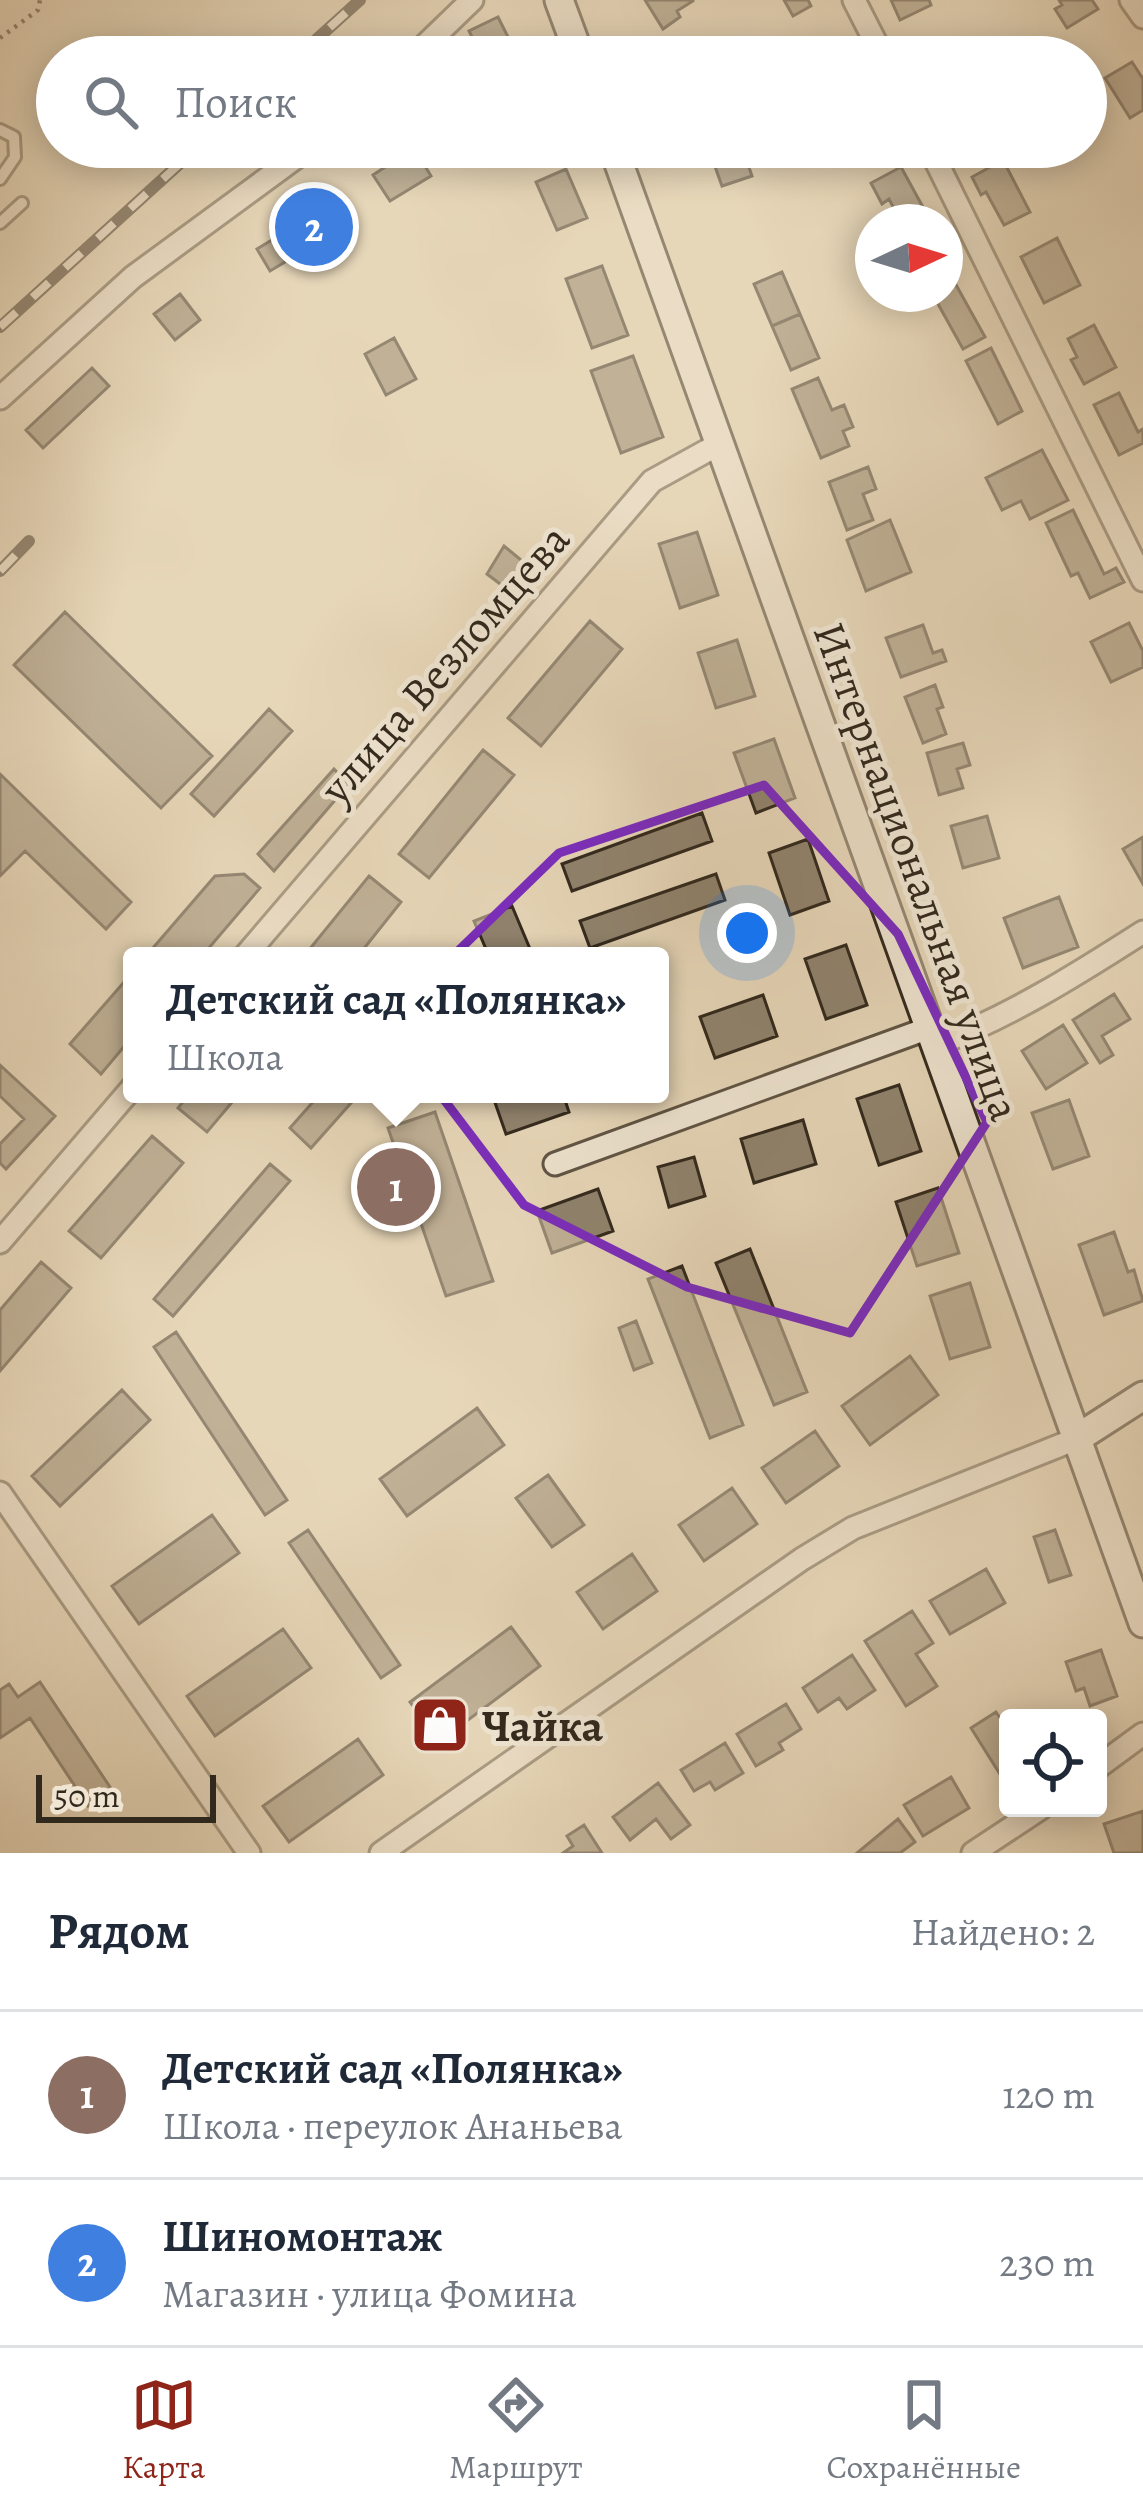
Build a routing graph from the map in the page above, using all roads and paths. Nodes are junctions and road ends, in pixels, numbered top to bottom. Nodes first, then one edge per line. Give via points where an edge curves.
1 (40, 0) edge
2 (472, 0) edge
3 (559, 0) edge
4 (854, 0) edge
5 (1132, 0) edge
6 (1143, 17) edge
7 (435, 36) edge
8 (572, 36) edge
9 (872, 36) edge
10 (0, 38) edge
11 (0, 130) edge
12 (282, 168) edge
13 (621, 168) edge
14 (938, 168) edge
15 (0, 179) edge
16 (22, 202) dead end
17 (0, 223) edge
18 (0, 398) edge
19 (721, 443) junction
20 (1143, 580) edge
21 (1143, 932) edge
22 (253, 947) edge
23 (932, 1036) junction
24 (123, 1098) edge
25 (555, 1163) dead end
26 (0, 1242) edge
27 (1143, 1396) edge
28 (1076, 1439) junction
29 (0, 1492) edge
30 (1143, 1623) edge
31 (1143, 1734) edge
32 (1107, 1760) edge
33 (1027, 1817) edge
34 (249, 1853) edge
35 (380, 1853) edge
36 (973, 1853) edge

1 - 10 path
2 - 7 street
3 - 8 street
4 - 9 street
5 - 6 street
11 - 15 lane via 14,137 15,157
12 - 18 street via 134,277
13 - 19 street, Интернациональная улица
14 - 20 street
16 - 17 lane
19 - 22 street, улица Везломцева via 652,481
19 - 23 street, Интернациональная улица
21 - 23 street via 999,1018
23 - 25 street
23 - 28 street, Интернациональная улица
24 - 26 street
27 - 28 street
28 - 30 street, Интернациональная улица
28 - 35 street via 853,1528
29 - 34 street
31 - 32 street
33 - 36 street

